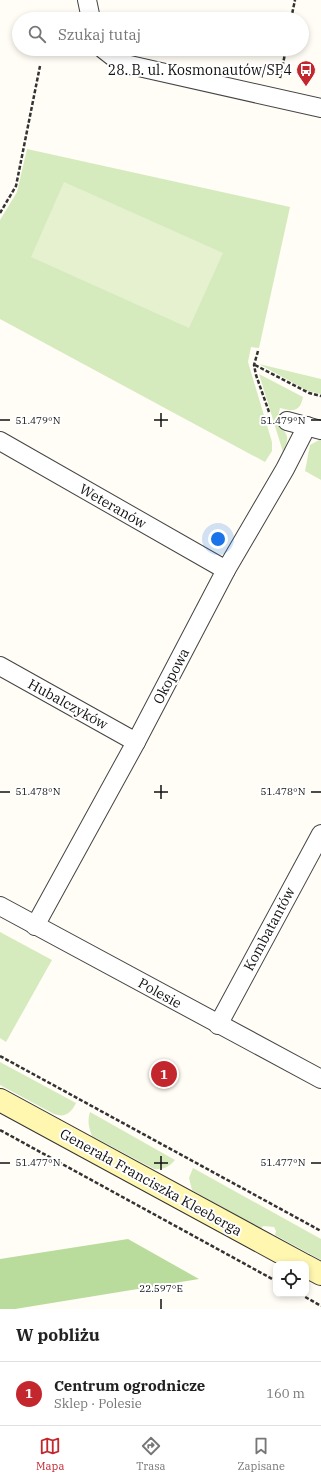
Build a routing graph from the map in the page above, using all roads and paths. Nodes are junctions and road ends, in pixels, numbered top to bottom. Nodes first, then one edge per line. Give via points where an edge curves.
1 (87, 0) edge
2 (295, 0) edge
3 (90, 12) edge
4 (292, 12) edge
5 (112, 56) edge
6 (285, 56) edge
7 (40, 66) dead end
8 (276, 98) junction
9 (321, 108) edge
10 (0, 213) edge
11 (254, 365) dead end
12 (321, 396) edge
13 (287, 421) dead end
14 (314, 428) edge
15 (0, 441) edge
16 (226, 570) junction
17 (0, 666) edge
18 (136, 742) junction
19 (321, 834) edge
20 (0, 906) edge
21 (35, 926) junction
22 (218, 1025) junction
23 (0, 1056) edge
24 (321, 1080) edge
25 (0, 1100) edge
26 (0, 1130) edge
27 (321, 1231) edge
28 (296, 1261) edge
29 (309, 1268) edge
30 (321, 1274) edge
31 (273, 1279) edge
32 (305, 1297) edge
33 (321, 1306) edge

1 - 3 street
2 - 4 path
5 - 8 street via 121,63
6 - 8 path
7 - 10 path via 16,186
8 - 9 street
11 - 12 path via 309,393
13 - 14 street
14 - 16 street, Okopowa via 285,469
15 - 16 street, Weteranów
16 - 18 street, Okopowa
17 - 18 street, Hubalczyków
18 - 21 street, Okopowa
19 - 22 street, Kombatantów
20 - 21 street, Polesie
21 - 22 street, Polesie
22 - 24 street, Polesie
23 - 27 path
25 - 28 main road, Generała Franciszka Kleeberga
26 - 31 path
29 - 30 main road
32 - 33 path

